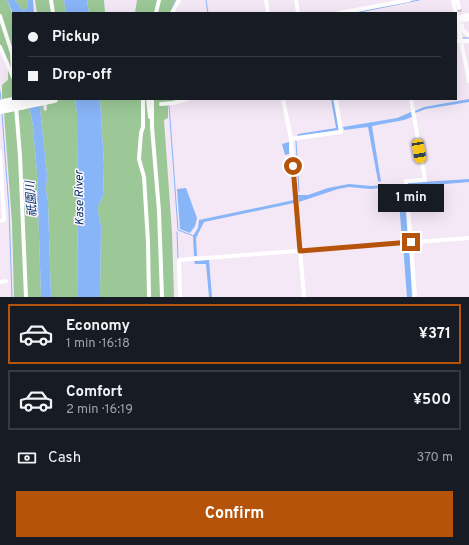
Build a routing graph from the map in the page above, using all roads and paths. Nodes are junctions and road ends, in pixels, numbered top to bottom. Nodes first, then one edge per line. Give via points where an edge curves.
1 (51, 0) edge
2 (159, 0) edge
3 (178, 0) edge
4 (266, 0) edge
5 (296, 0) edge
6 (410, 0) edge
7 (453, 0) edge
8 (457, 0) edge
9 (53, 12) edge
10 (156, 12) edge
11 (172, 12) edge
12 (268, 12) edge
13 (298, 12) edge
14 (344, 12) edge
15 (457, 12) tunnel mouth
16 (469, 12) edge
17 (0, 16) edge
18 (458, 17) edge
19 (469, 17) edge
20 (469, 35) edge
21 (459, 39) edge
22 (469, 41) edge
23 (0, 47) edge
24 (12, 53) edge
25 (12, 75) edge
26 (469, 81) edge
27 (41, 100) edge
28 (143, 100) edge
29 (148, 100) edge
30 (152, 100) edge
31 (183, 100) edge
32 (284, 100) edge
33 (336, 100) edge
34 (411, 100) edge
35 (16, 102) edge
36 (0, 104) edge
37 (161, 104) dead end
38 (0, 110) edge
39 (152, 127) junction
40 (291, 139) junction
41 (0, 152) edge
42 (0, 221) edge
43 (469, 238) edge
44 (407, 243) junction
45 (300, 251) junction
46 (6, 281) dead end
47 (0, 282) edge
48 (26, 297) edge
49 (149, 297) edge
50 (162, 297) edge
51 (180, 297) edge
52 (304, 297) edge
53 (415, 297) edge

1 - 9 street
2 - 10 street
3 - 11 street
4 - 12 street
5 - 13 street
6 - 14 street
7 - 15 street
8 - 18 street
16 - 18 highway
17 - 24 street
18 - 19 highway
18 - 20 street via 462,29
18 - 21 street
21 - 22 street
21 - 26 street
23 - 25 street
27 - 35 highway
28 - 49 street via 139,159 145,190
29 - 39 street
30 - 39 street
31 - 37 street
32 - 40 street
33 - 40 street via 342,132
34 - 44 street via 424,180 406,181
35 - 36 highway
35 - 38 highway
35 - 48 street
39 - 50 street via 159,211
40 - 45 street
41 - 42 street via 4,220
43 - 44 street
44 - 45 street
44 - 53 street
45 - 51 street via 179,260
45 - 52 street
46 - 47 street

